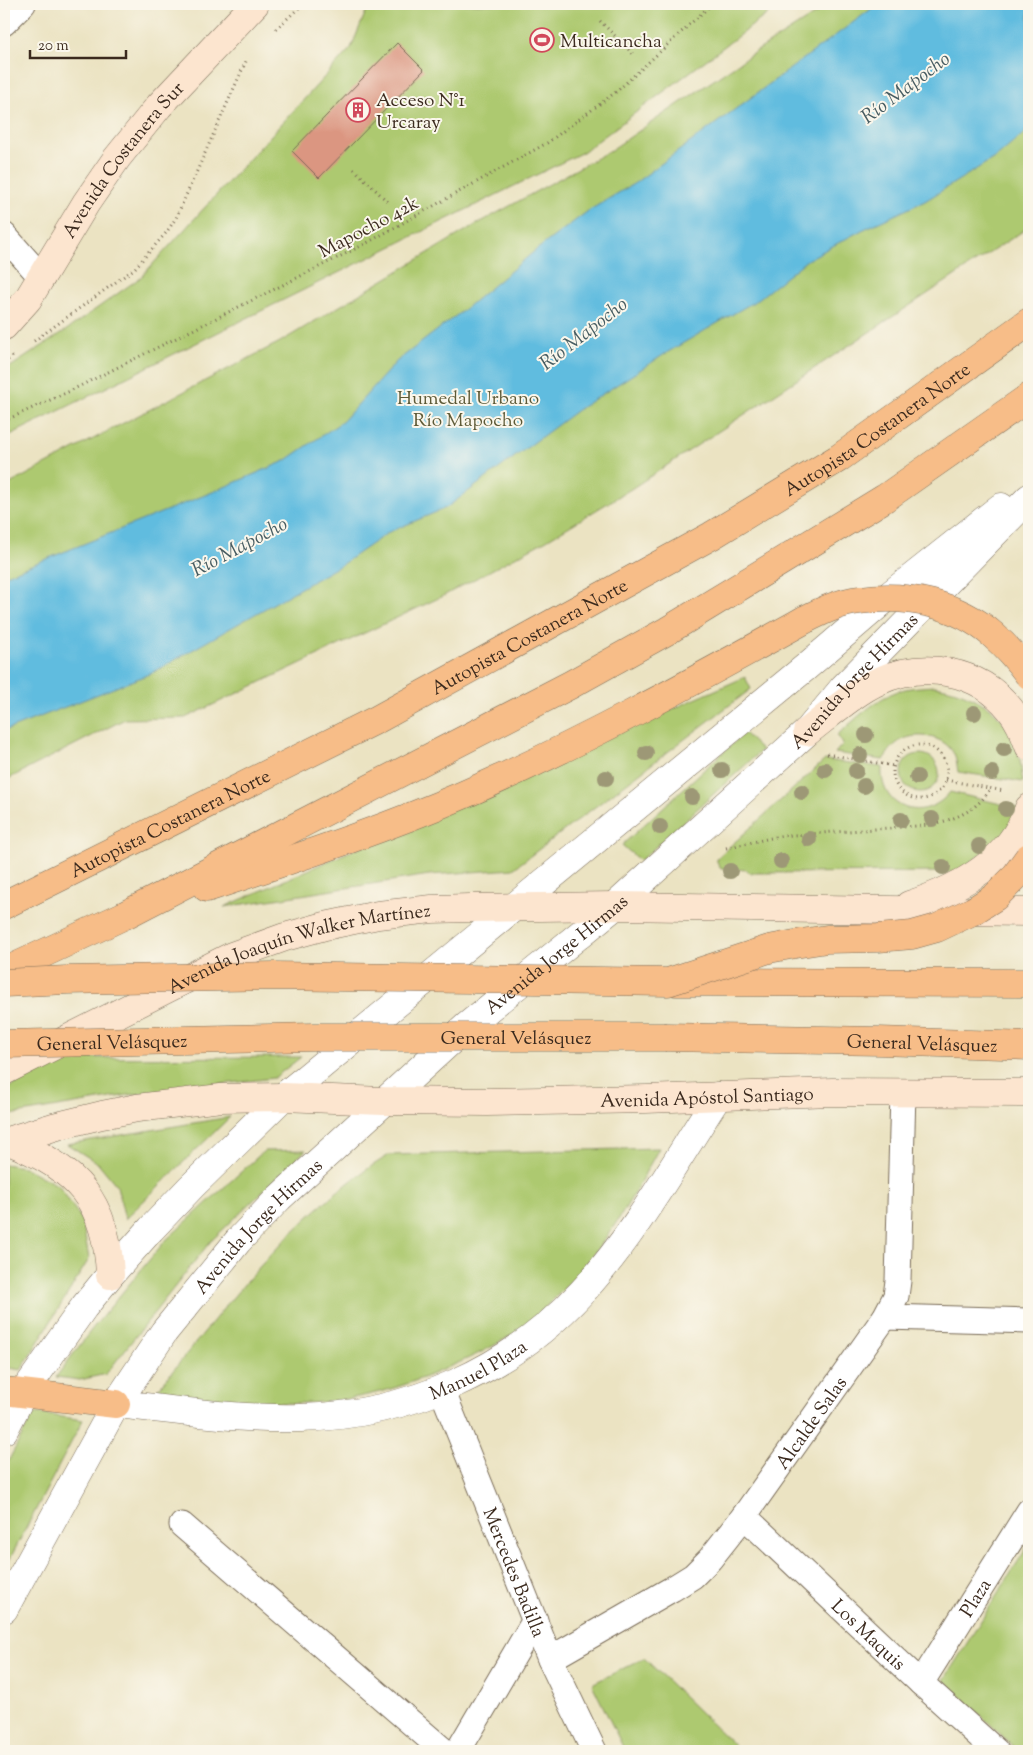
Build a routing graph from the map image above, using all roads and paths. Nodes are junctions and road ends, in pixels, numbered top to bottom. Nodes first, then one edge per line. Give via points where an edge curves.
1 (24, 4) edge
2 (254, 4) edge
3 (303, 4) edge
4 (712, 4) edge
5 (600, 21) dead end
6 (4, 23) edge
7 (276, 30) dead end
8 (633, 54) dead end
9 (248, 56) dead end
10 (354, 169) dead end
11 (388, 202) dead end
12 (4, 235) edge
13 (42, 278) junction
14 (1029, 322) edge
15 (4, 326) edge
16 (28, 346) dead end
17 (20, 352) dead end
18 (4, 363) edge
19 (1029, 397) edge
20 (4, 421) edge
21 (1029, 487) edge
22 (1029, 498) edge
23 (1029, 674) edge
24 (807, 732) junction
25 (1029, 746) edge
26 (894, 766) junction
27 (946, 780) junction
28 (990, 789) junction
29 (1006, 792) dead end
30 (1029, 808) edge
31 (723, 849) dead end
32 (1029, 857) edge
33 (4, 905) edge
34 (615, 906) junction
35 (516, 907) junction
36 (892, 910) junction
37 (1029, 912) edge
38 (123, 916) junction
39 (4, 972) edge
40 (668, 982) junction
41 (4, 983) edge
42 (1029, 983) edge
43 (4, 1044) edge
44 (1029, 1046) edge
45 (4, 1071) edge
46 (903, 1092) junction
47 (1029, 1093) edge
48 (718, 1096) junction
49 (283, 1097) junction
50 (383, 1101) junction
51 (6, 1141) edge
52 (110, 1275) junction
53 (885, 1317) junction
54 (1029, 1320) edge
55 (442, 1390) junction
56 (13, 1393) edge
57 (116, 1404) junction
58 (4, 1430) edge
59 (1029, 1510) edge
60 (744, 1516) junction
61 (182, 1525) dead end
62 (4, 1610) edge
63 (535, 1620) junction
64 (550, 1659) junction
65 (921, 1683) junction
66 (444, 1751) edge
67 (458, 1751) edge
68 (594, 1751) edge
69 (996, 1751) edge

1 - 6 street
2 - 13 main road, Avenida Costanera Sur via 159,106 117,158
3 - 7 path
4 - 20 path, Mapocho 42k via 616,92 547,143 365,244
5 - 8 path
9 - 16 path via 176,218 166,233 134,269
10 - 11 path
12 - 13 street
13 - 15 main road, Avenida Costanera Sur
14 - 33 highway, Autopista Costanera Norte via 839,458 711,536 378,719
17 - 18 path
19 - 38 highway via 885,498 667,631 570,685
21 - 35 street, Avenida Jorge Hirmas via 952,545
22 - 24 street, Avenida Jorge Hirmas via 844,687
23 - 38 highway, bridge via 992,633 943,606 887,597 832,607 590,735 464,795 382,828
24 - 25 main road via 876,682 896,674 937,670 958,674 994,694 1009,708
24 - 26 path via 825,754
24 - 34 street, Avenida Jorge Hirmas
26 - 27 path via 894,782 906,796 914,799 932,797 940,792
26 - 27 path via 907,748 926,746 942,756
27 - 28 path
28 - 29 path
28 - 31 path via 974,808 930,825 780,836
30 - 36 main road via 1008,847 981,871 946,891
32 - 40 highway, bridge via 1014,878 994,897 937,928 912,935 827,939 795,944
34 - 35 main road, Avenida Joaquín Walker Martínez
34 - 36 main road
34 - 50 street, Avenida Jorge Hirmas via 467,1026
35 - 45 main road, Avenida Joaquín Walker Martínez via 432,909 378,915 285,937 232,956
35 - 49 street, Avenida Jorge Hirmas
36 - 37 main road
38 - 39 highway
40 - 41 highway, bridge via 274,976
40 - 42 highway
43 - 44 highway, General Velásquez, bridge via 324,1037 667,1037
46 - 47 main road, Avenida Apóstol Santiago
46 - 48 main road, Avenida Apóstol Santiago
46 - 53 street, Alcalde Salas via 898,1281 896,1296
48 - 50 main road, Avenida Apóstol Santiago via 486,1102
48 - 55 street, Manuel Plaza via 665,1180 583,1291 518,1349
49 - 50 main road
49 - 51 main road via 221,1098 137,1108
49 - 52 street, Avenida Jorge Hirmas via 190,1187
50 - 57 street, Avenida Jorge Hirmas via 238,1241 164,1332
51 - 52 main road via 43,1156 82,1187 99,1214 109,1254
52 - 56 street, Avenida Jorge Hirmas
53 - 54 street
53 - 60 street, Alcalde Salas
55 - 57 street, Manuel Plaza via 372,1411 300,1418 223,1415
55 - 63 street, Mercedes Badilla
56 - 57 highway
56 - 58 street, Avenida Jorge Hirmas
57 - 62 street, Avenida Jorge Hirmas
59 - 65 street, Plaza
60 - 64 street, Alcalde Salas via 693,1576
60 - 65 street, Los Maquis
61 - 66 street
63 - 64 street, Mercedes Badilla
63 - 67 street
64 - 68 street, Mercedes Badilla
65 - 69 street, Los Maquis

